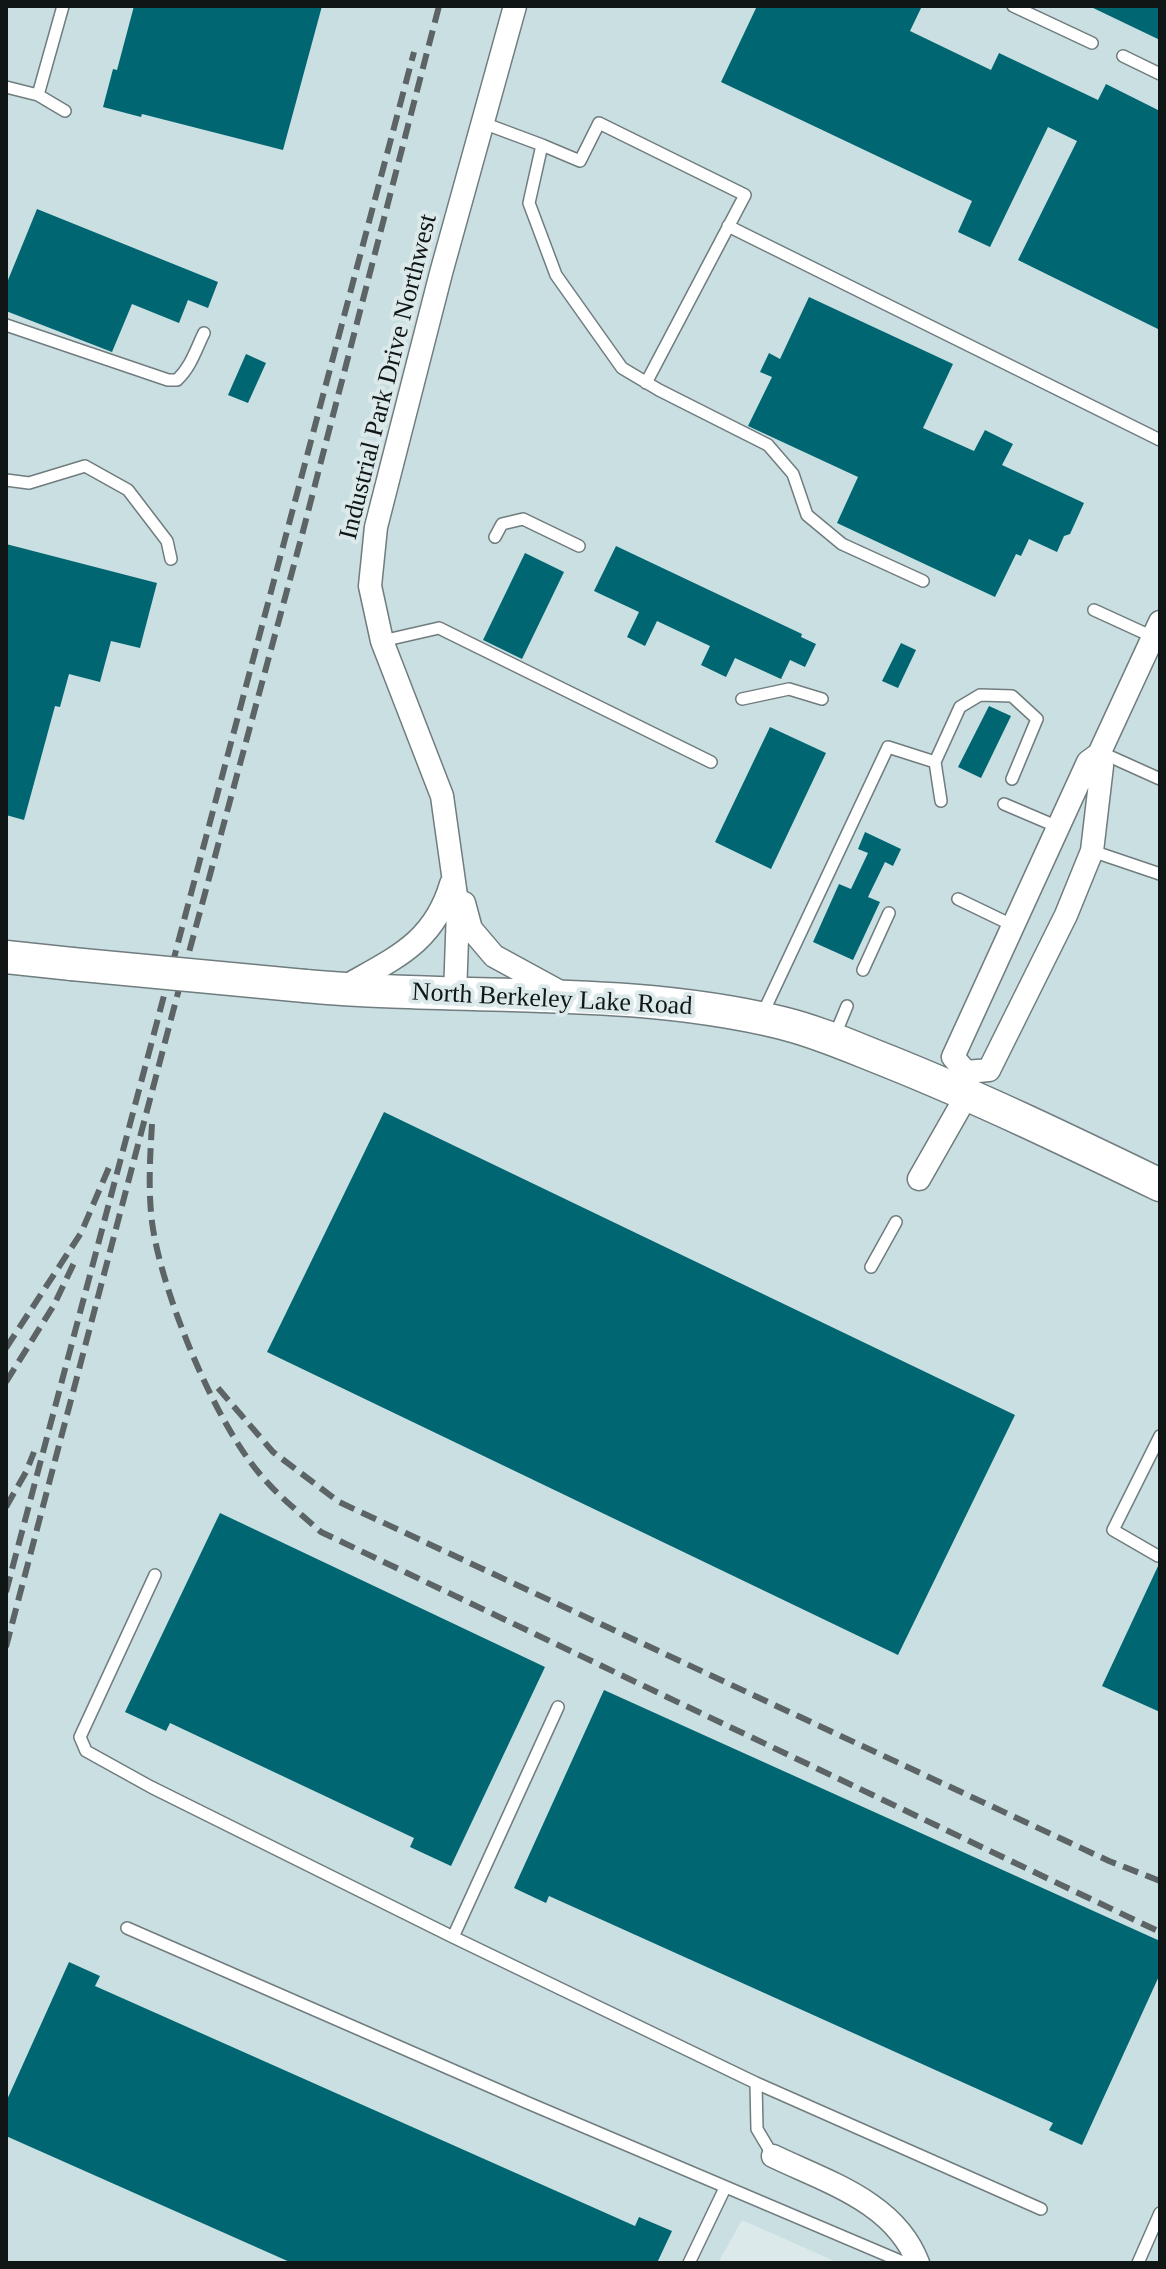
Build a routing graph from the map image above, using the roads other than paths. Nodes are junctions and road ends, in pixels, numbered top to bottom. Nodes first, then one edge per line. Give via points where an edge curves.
1 (63, 6) edge
2 (515, 6) edge
3 (1013, 6) edge
4 (1092, 43) dead end
5 (1123, 56) dead end
6 (1160, 74) edge
7 (6, 87) edge
8 (38, 95) junction
9 (65, 111) dead end
10 (483, 123) junction
11 (542, 145) junction
12 (728, 226) junction
13 (6, 325) edge
14 (204, 333) dead end
15 (646, 383) junction
16 (1160, 440) edge
17 (6, 480) edge
18 (495, 537) dead end
19 (579, 546) dead end
20 (171, 559) dead end
21 (923, 581) dead end
22 (1094, 610) dead end
23 (1156, 630) edge
24 (382, 641) junction
25 (742, 699) dead end
26 (822, 699) dead end
27 (1100, 753) junction
28 (711, 762) dead end
29 (935, 762) junction
30 (1012, 779) dead end
31 (1160, 779) edge
32 (941, 801) dead end
33 (1004, 804) dead end
34 (1058, 827) junction
35 (1092, 851) junction
36 (454, 871) junction
37 (1160, 874) edge
38 (958, 899) dead end
39 (889, 913) dead end
40 (1014, 926) junction
41 (6, 957) edge
42 (863, 970) dead end
43 (341, 989) junction
44 (455, 995) junction
45 (568, 996) junction
46 (847, 1006) dead end
47 (760, 1019) junction
48 (833, 1040) junction
49 (964, 1085) junction
50 (919, 1179) dead end
51 (1160, 1185) edge
52 (896, 1222) dead end
53 (871, 1267) dead end
54 (1160, 1436) edge
55 (1158, 1556) dead end
56 (155, 1575) dead end
57 (558, 1707) dead end
58 (127, 1928) dead end
59 (453, 1937) junction
60 (756, 2083) junction
61 (773, 2156) joint
62 (725, 2188) junction
63 (1041, 2209) dead end
64 (1160, 2213) edge
65 (689, 2263) edge
66 (905, 2263) edge
67 (918, 2263) edge
68 (1138, 2263) edge

1 - 8 lane
2 - 10 street, Industrial Park Drive Northwest
3 - 4 lane
5 - 6 lane
7 - 8 lane
8 - 9 lane
10 - 11 lane
10 - 24 street, Industrial Park Drive Northwest via 376,527 370,586
11 - 12 lane via 580,161 599,123 745,195
11 - 15 lane via 529,203 556,275 622,368
12 - 15 lane
12 - 16 lane
13 - 14 lane via 168,380 182,376
15 - 21 lane via 768,445 793,474 807,515 842,544
17 - 20 lane via 29,483 85,466 128,490 167,541
18 - 19 lane via 502,524 523,519
22 - 23 lane
23 - 27 street
24 - 28 lane via 439,628
24 - 36 street, Industrial Park Drive Northwest via 442,796
25 - 26 lane via 789,689
27 - 31 lane
27 - 34 street via 1088,762
27 - 35 street
29 - 30 lane via 960,707 980,695 1012,696 1037,719
29 - 32 lane
29 - 47 lane via 888,747
33 - 34 lane
34 - 40 street
35 - 37 lane
35 - 49 street via 989,1070
36 - 43 street via 444,908 418,942
36 - 44 street, Industrial Park Drive Northwest
36 - 45 street via 471,929 494,956
38 - 40 lane
39 - 42 lane
40 - 49 street via 953,1057
41 - 43 street, North Berkeley Lake Road, bridge
43 - 44 street, North Berkeley Lake Road
44 - 45 street, North Berkeley Lake Road
45 - 47 street, North Berkeley Lake Road via 701,1007
46 - 48 lane
47 - 48 street, North Berkeley Lake Road
48 - 49 street, North Berkeley Lake Road
49 - 50 street
49 - 51 street, North Berkeley Lake Road
52 - 53 lane
54 - 55 lane via 1113,1530
56 - 59 lane via 80,1737 86,1751
57 - 59 lane
58 - 62 lane
59 - 60 lane
60 - 61 lane via 757,2129
60 - 63 lane
61 - 67 street via 872,2204 903,2235
62 - 65 lane
62 - 66 lane
64 - 68 lane

